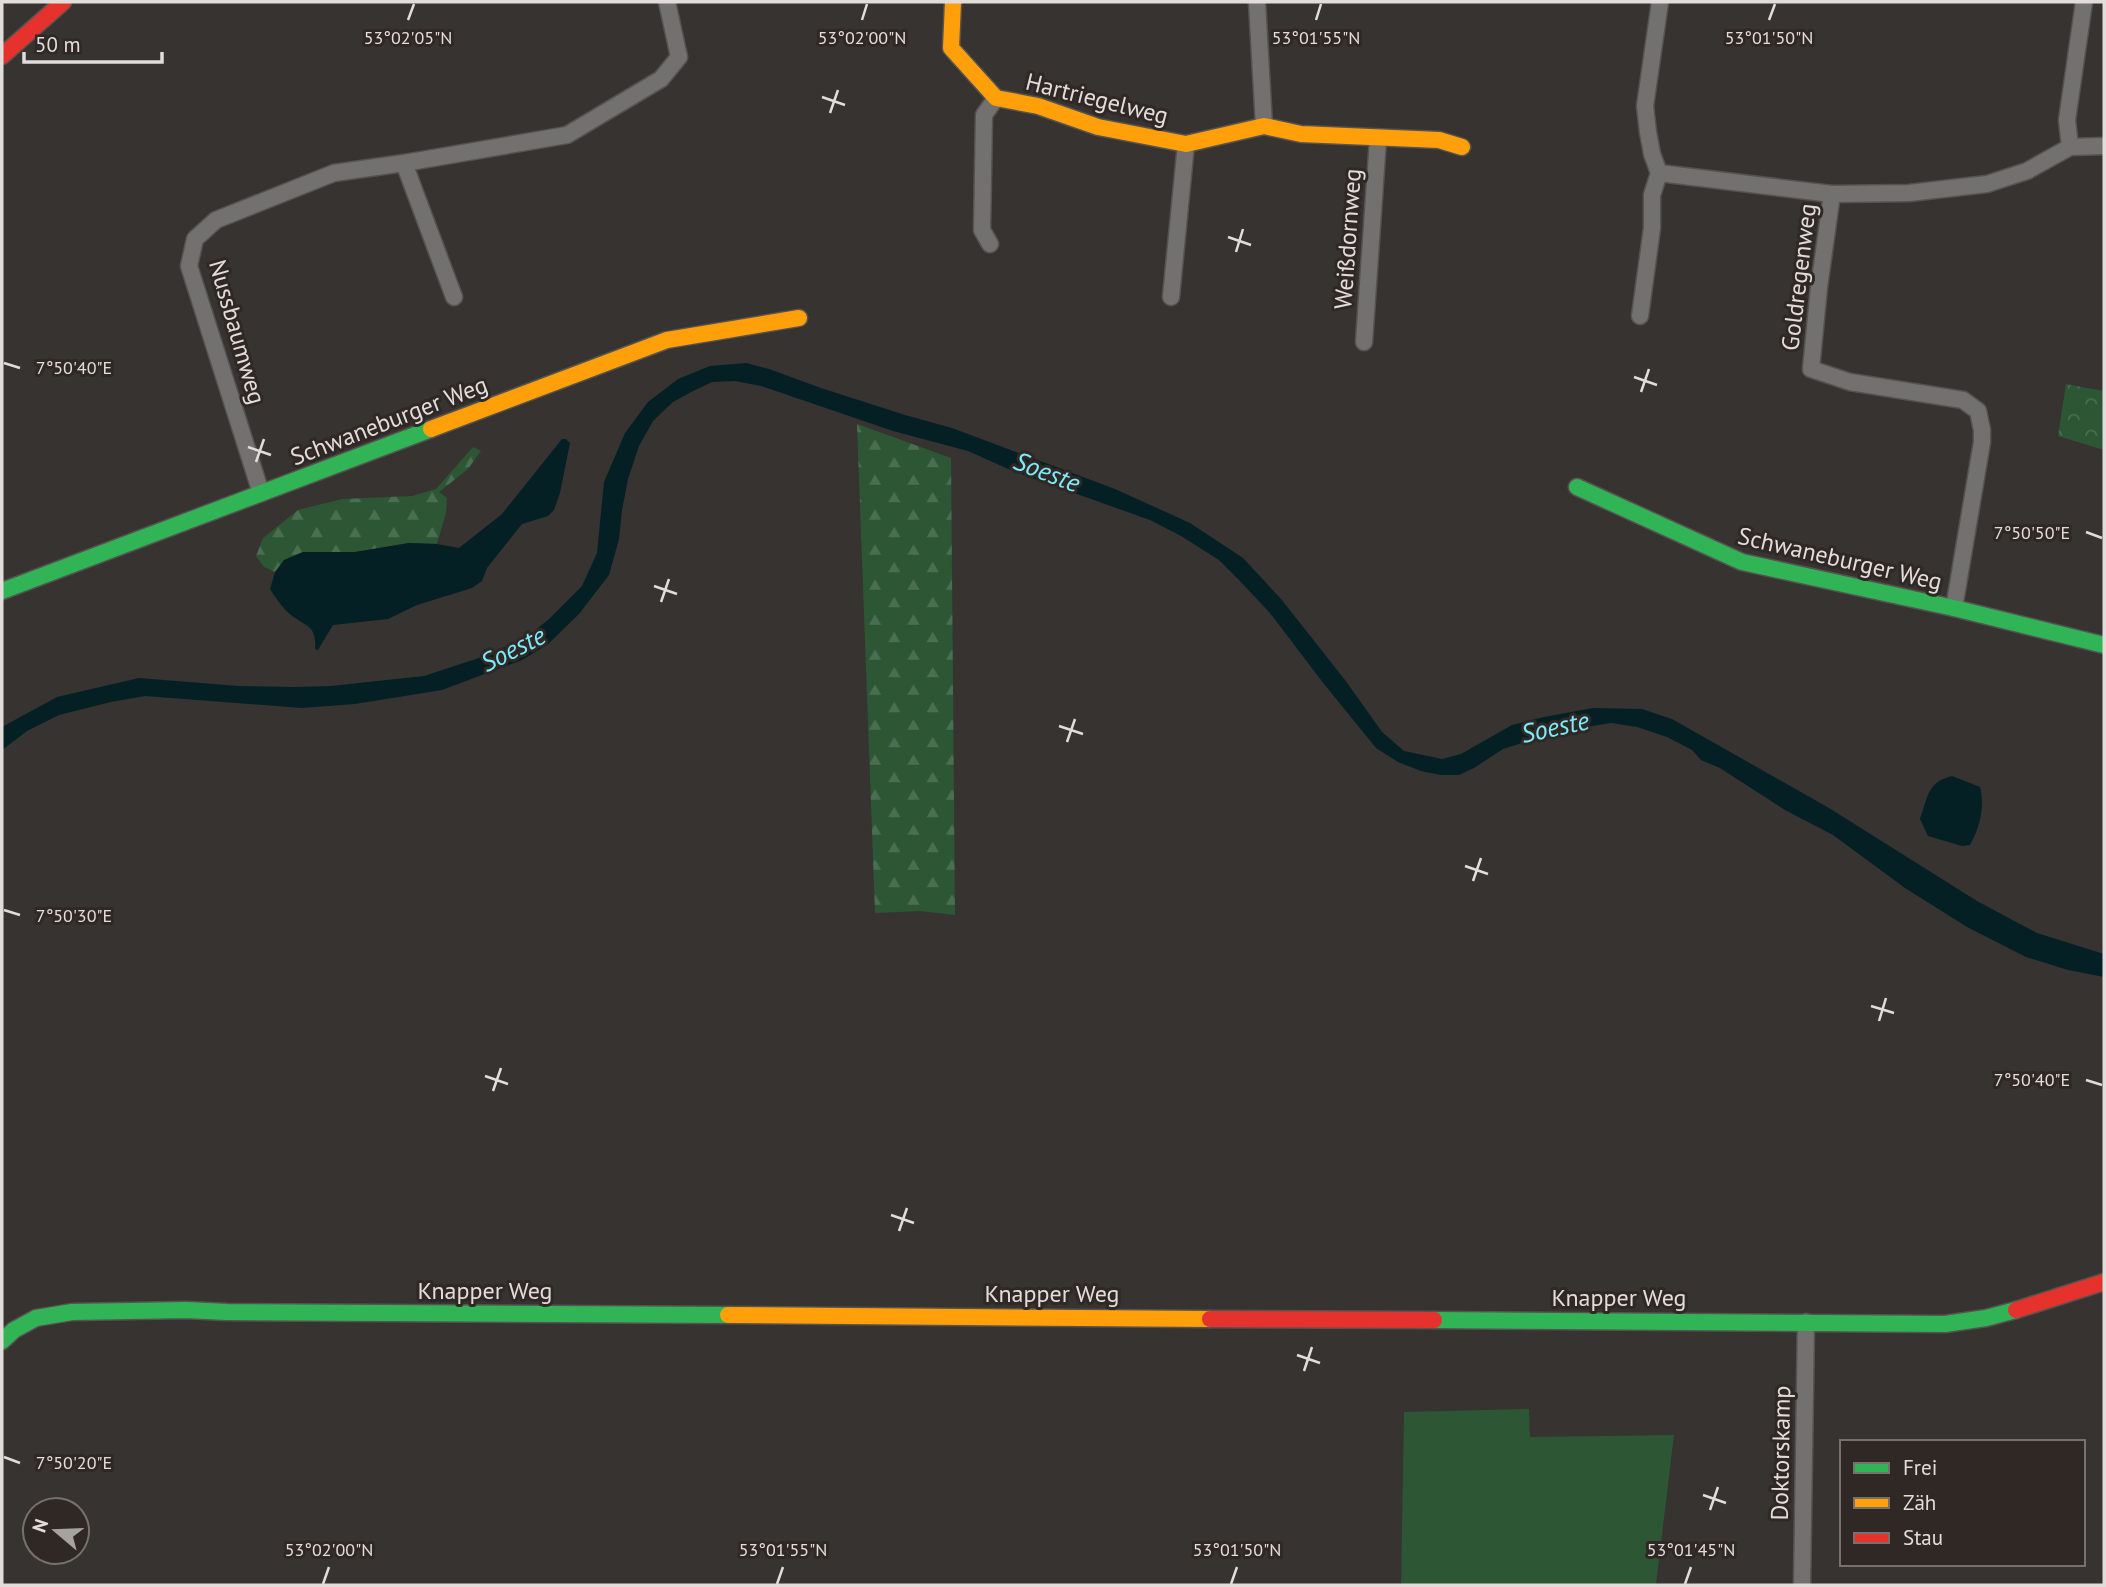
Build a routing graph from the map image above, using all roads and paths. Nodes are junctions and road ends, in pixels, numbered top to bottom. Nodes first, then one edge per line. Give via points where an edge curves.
1 (63, 2) edge
2 (667, 2) edge
3 (953, 2) edge
4 (1257, 2) edge
5 (1660, 2) edge
6 (2084, 2) edge
7 (2, 56) edge
8 (996, 98) junction
9 (1264, 126) junction
10 (1378, 139) junction
11 (1186, 144) junction
12 (2104, 146) edge
13 (1462, 147) dead end
14 (2070, 147) junction
15 (404, 163) junction
16 (1660, 173) junction
17 (1832, 194) junction
18 (990, 244) dead end
19 (454, 297) dead end
20 (1171, 297) dead end
21 (1640, 316) dead end
22 (799, 318) dead end
23 (1364, 342) dead end
24 (1577, 487) dead end
25 (261, 493) junction
26 (2, 591) edge
27 (1954, 608) junction
28 (2104, 645) edge
29 (2104, 1282) edge
30 (1806, 1322) junction
31 (2, 1341) edge
32 (1802, 1585) edge

1 - 7 street
2 - 15 street, Nussbaumweg via 680,57 661,79 567,135
3 - 8 street, Hartriegelweg via 951,48
4 - 9 street
5 - 16 street via 1645,106
6 - 14 street via 2067,120
8 - 11 street, Hartriegelweg via 1038,106 1098,127
8 - 18 street, Hartriegelweg via 984,115 982,230
9 - 10 street, Weißdornweg via 1301,134
9 - 11 street, Hartriegelweg
10 - 13 street, Weißdornweg via 1439,140
10 - 23 street, Weißdornweg
11 - 20 street, Hartriegelweg
12 - 14 street
14 - 17 street via 2027,171 1987,184 1909,193
15 - 19 street
15 - 25 street, Nussbaumweg via 334,173 216,219 195,239 189,266
16 - 17 street
16 - 21 street via 1652,195
17 - 27 street, Goldregenweg via 1811,369 1850,382 1963,400 1978,411 1982,442
22 - 25 street, Schwaneburger Weg via 667,340
24 - 27 street, Schwaneburger Weg via 1742,562
25 - 26 street, Schwaneburger Weg
27 - 28 street, Schwaneburger Weg
29 - 30 street, Knapper Weg via 1975,1321
30 - 31 street, Knapper Weg via 186,1310 72,1312 36,1318
30 - 32 street, Doktorskamp

